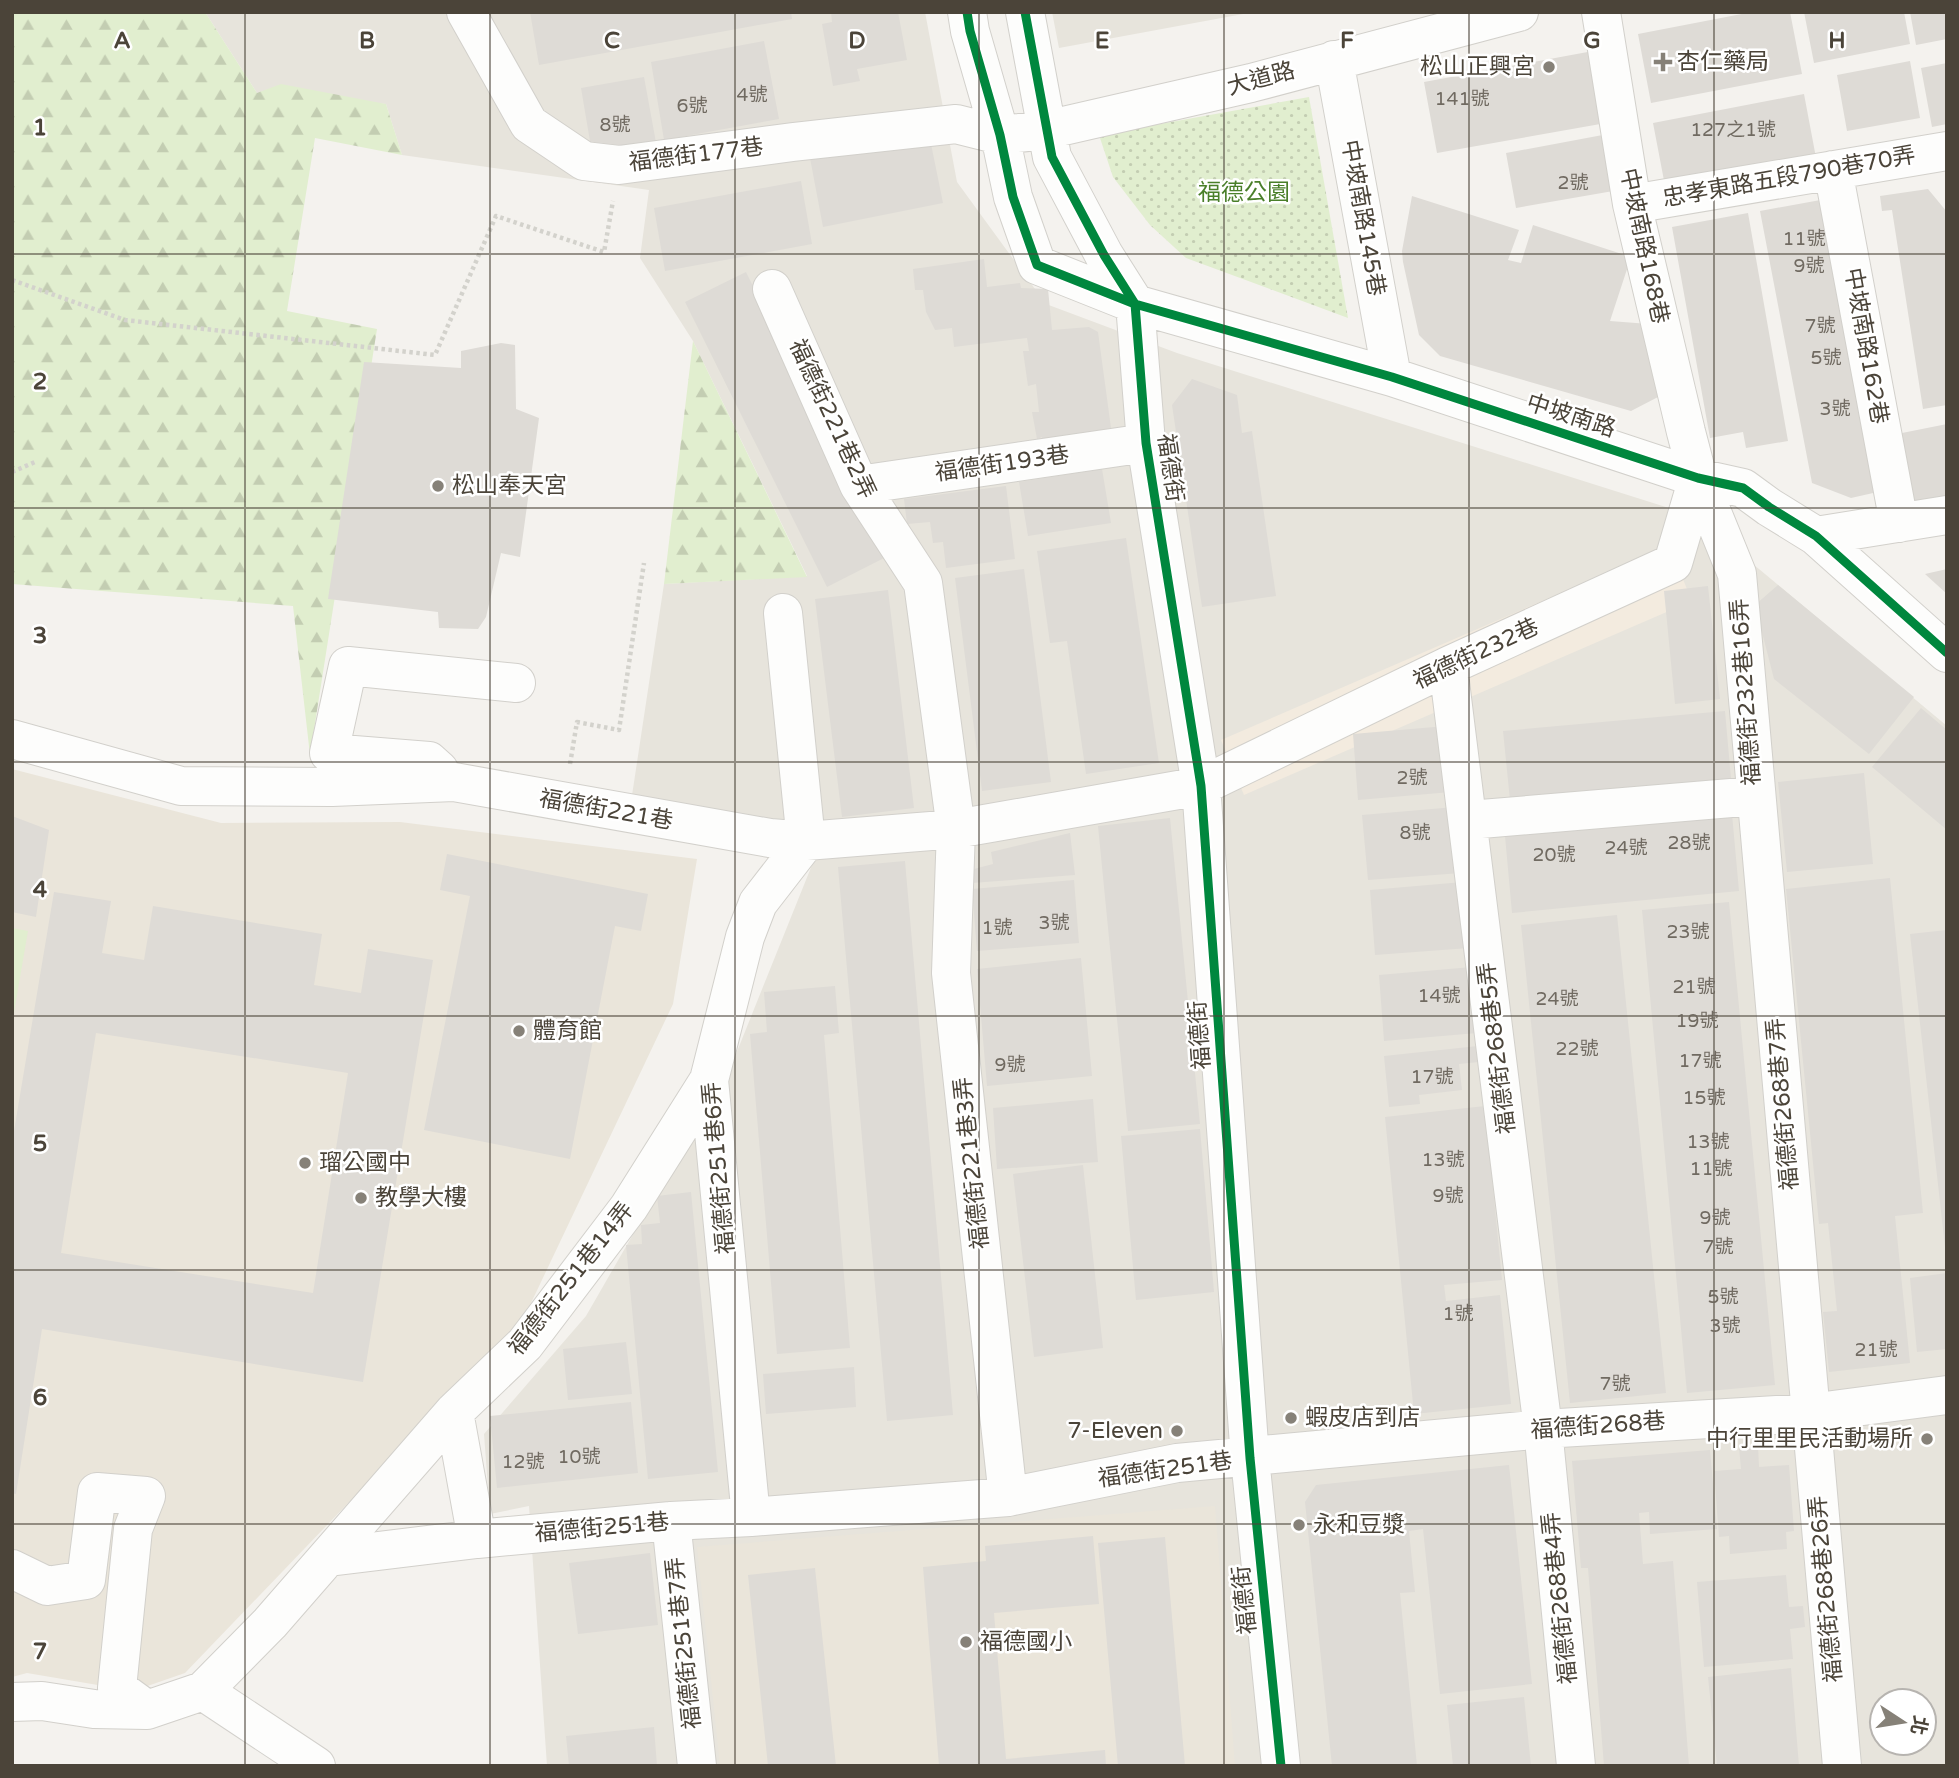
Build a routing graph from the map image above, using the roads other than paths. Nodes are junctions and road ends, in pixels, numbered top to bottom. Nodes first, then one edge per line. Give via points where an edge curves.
1 (466, 12) edge
2 (967, 12) edge
3 (1025, 12) edge
4 (1519, 12) edge
5 (1601, 12) edge
6 (1334, 60) junction
7 (1046, 130) junction
8 (1000, 135) junction
9 (1947, 151) edge
10 (1833, 170) junction
11 (1632, 204) junction
12 (772, 289) dead end
13 (1135, 304) junction
14 (1391, 377) junction
15 (1146, 443) junction
16 (1698, 478) junction
17 (859, 485) junction
18 (1947, 515) edge
19 (1899, 523) junction
20 (1816, 536) junction
21 (783, 613) dead end
22 (1947, 653) edge
23 (1448, 666) junction
24 (516, 683) dead end
25 (12, 739) edge
26 (454, 782) junction
27 (1201, 786) junction
28 (1755, 796) junction
29 (1469, 820) junction
30 (956, 830) junction
31 (806, 841) junction
32 (709, 1080) junction
33 (1947, 1395) edge
34 (454, 1412) junction
35 (1810, 1413) junction
36 (1543, 1429) junction
37 (1250, 1458) junction
38 (1008, 1497) junction
39 (751, 1517) junction
40 (671, 1521) junction
41 (477, 1539) junction
42 (329, 1557) junction
43 (12, 1569) edge
44 (203, 1690) junction
45 (12, 1702) edge
46 (147, 1710) junction
47 (316, 1766) edge
48 (697, 1766) edge
49 (1281, 1766) edge
50 (1576, 1766) edge
51 (1842, 1766) edge

1 - 8 street, 福德街177巷 via 529,124 584,161 619,165 956,124
2 - 8 street
3 - 7 street, 福德街
4 - 6 street, 大道路
5 - 11 street, 中坡南路168巷
6 - 7 street, 大道路
6 - 14 street, 中坡南路145巷
7 - 8 street, 大道路
7 - 13 street, 福德街 via 1066,186
8 - 13 street via 1013,197 1037,265
9 - 10 street, 忠孝東路五段790巷70弄
10 - 11 street, 忠孝東路五段790巷70弄
10 - 19 street, 中坡南路162巷
11 - 16 street, 中坡南路168巷
12 - 17 street, 福德街221巷2弄
13 - 14 street, 中坡南路
13 - 15 street, 福德街
14 - 16 street, 中坡南路
15 - 17 street, 福德街193巷
15 - 27 street, 福德街
16 - 20 street, 中坡南路 via 1743,488
16 - 23 street, 福德街232巷 via 1673,563
16 - 28 street, 福德街232巷16弄 via 1737,574
17 - 30 street, 福德街221巷2弄 via 923,583
18 - 19 street
19 - 20 street
20 - 22 street, 中坡南路
21 - 31 street
23 - 27 street, 福德街232巷
23 - 29 street, 福德街268巷5弄
24 - 26 street via 348,666 329,753 429,761
25 - 26 street, 福德街221巷 via 181,786
26 - 31 street, 福德街221巷
27 - 30 street, 福德街221巷
27 - 37 street, 福德街
28 - 29 street, 福德街232巷16弄
28 - 35 street, 福德街268巷7弄
29 - 36 street, 福德街268巷5弄
30 - 31 street, 福德街221巷
30 - 38 street, 福德街221巷3弄 via 951,973
31 - 32 street, 福德街251巷6弄 via 758,903
32 - 34 street, 福德街251巷14弄 via 629,1207 533,1334
32 - 39 street, 福德街251巷6弄
33 - 35 street, 福德街268巷
34 - 41 street
34 - 42 street, 福德街251巷14弄
35 - 36 street, 福德街268巷
35 - 51 street, 福德街268巷26弄
36 - 37 street, 福德街268巷
36 - 50 street, 福德街268巷4弄
37 - 38 street, 福德街251巷 via 1177,1463
37 - 49 street, 福德街
38 - 39 street, 福德街251巷
39 - 40 street, 福德街251巷
40 - 41 street, 福德街251巷
40 - 48 street, 福德街251巷7弄
41 - 42 street, 福德街251巷
42 - 44 street
43 - 46 street via 47,1586 86,1580 97,1492 146,1496 133,1529 117,1688
44 - 46 street
44 - 47 street
45 - 46 street

